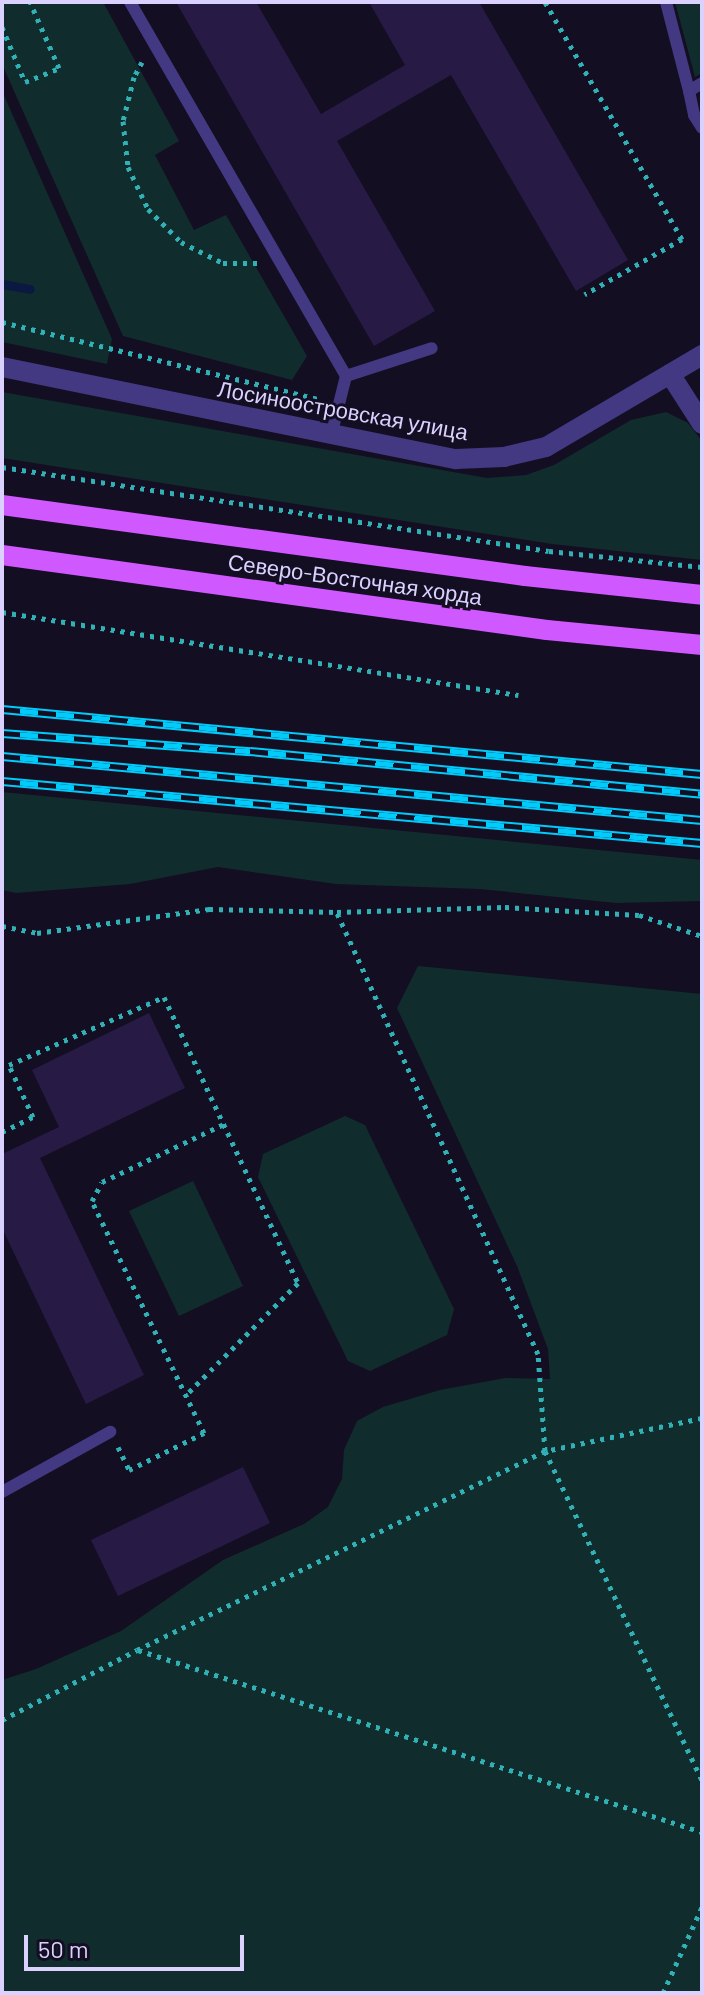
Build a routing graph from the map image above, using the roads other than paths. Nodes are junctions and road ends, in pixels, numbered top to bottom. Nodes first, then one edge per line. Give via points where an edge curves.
1 (130, 2) edge
2 (666, 2) edge
3 (702, 83) edge
4 (689, 91) junction
5 (702, 128) edge
6 (432, 348) dead end
7 (702, 355) edge
8 (2, 367) edge
9 (670, 374) junction
10 (346, 376) junction
11 (702, 424) edge
12 (331, 436) junction
13 (2, 505) edge
14 (2, 555) edge
15 (702, 595) edge
16 (702, 645) edge
17 (110, 1432) road end
18 (2, 1492) edge

1 - 10 lane
2 - 4 lane
3 - 4 lane
4 - 5 lane
6 - 10 lane
7 - 9 street, Лосиноостровская улица
8 - 12 street, Лосиноостровская улица
9 - 11 street
9 - 12 street, Лосиноостровская улица via 546,447 504,457 456,459
10 - 12 lane
13 - 15 main road, Северо-Восточная хорда
14 - 16 main road, Северо-Восточная хорда via 547,630
17 - 18 lane

